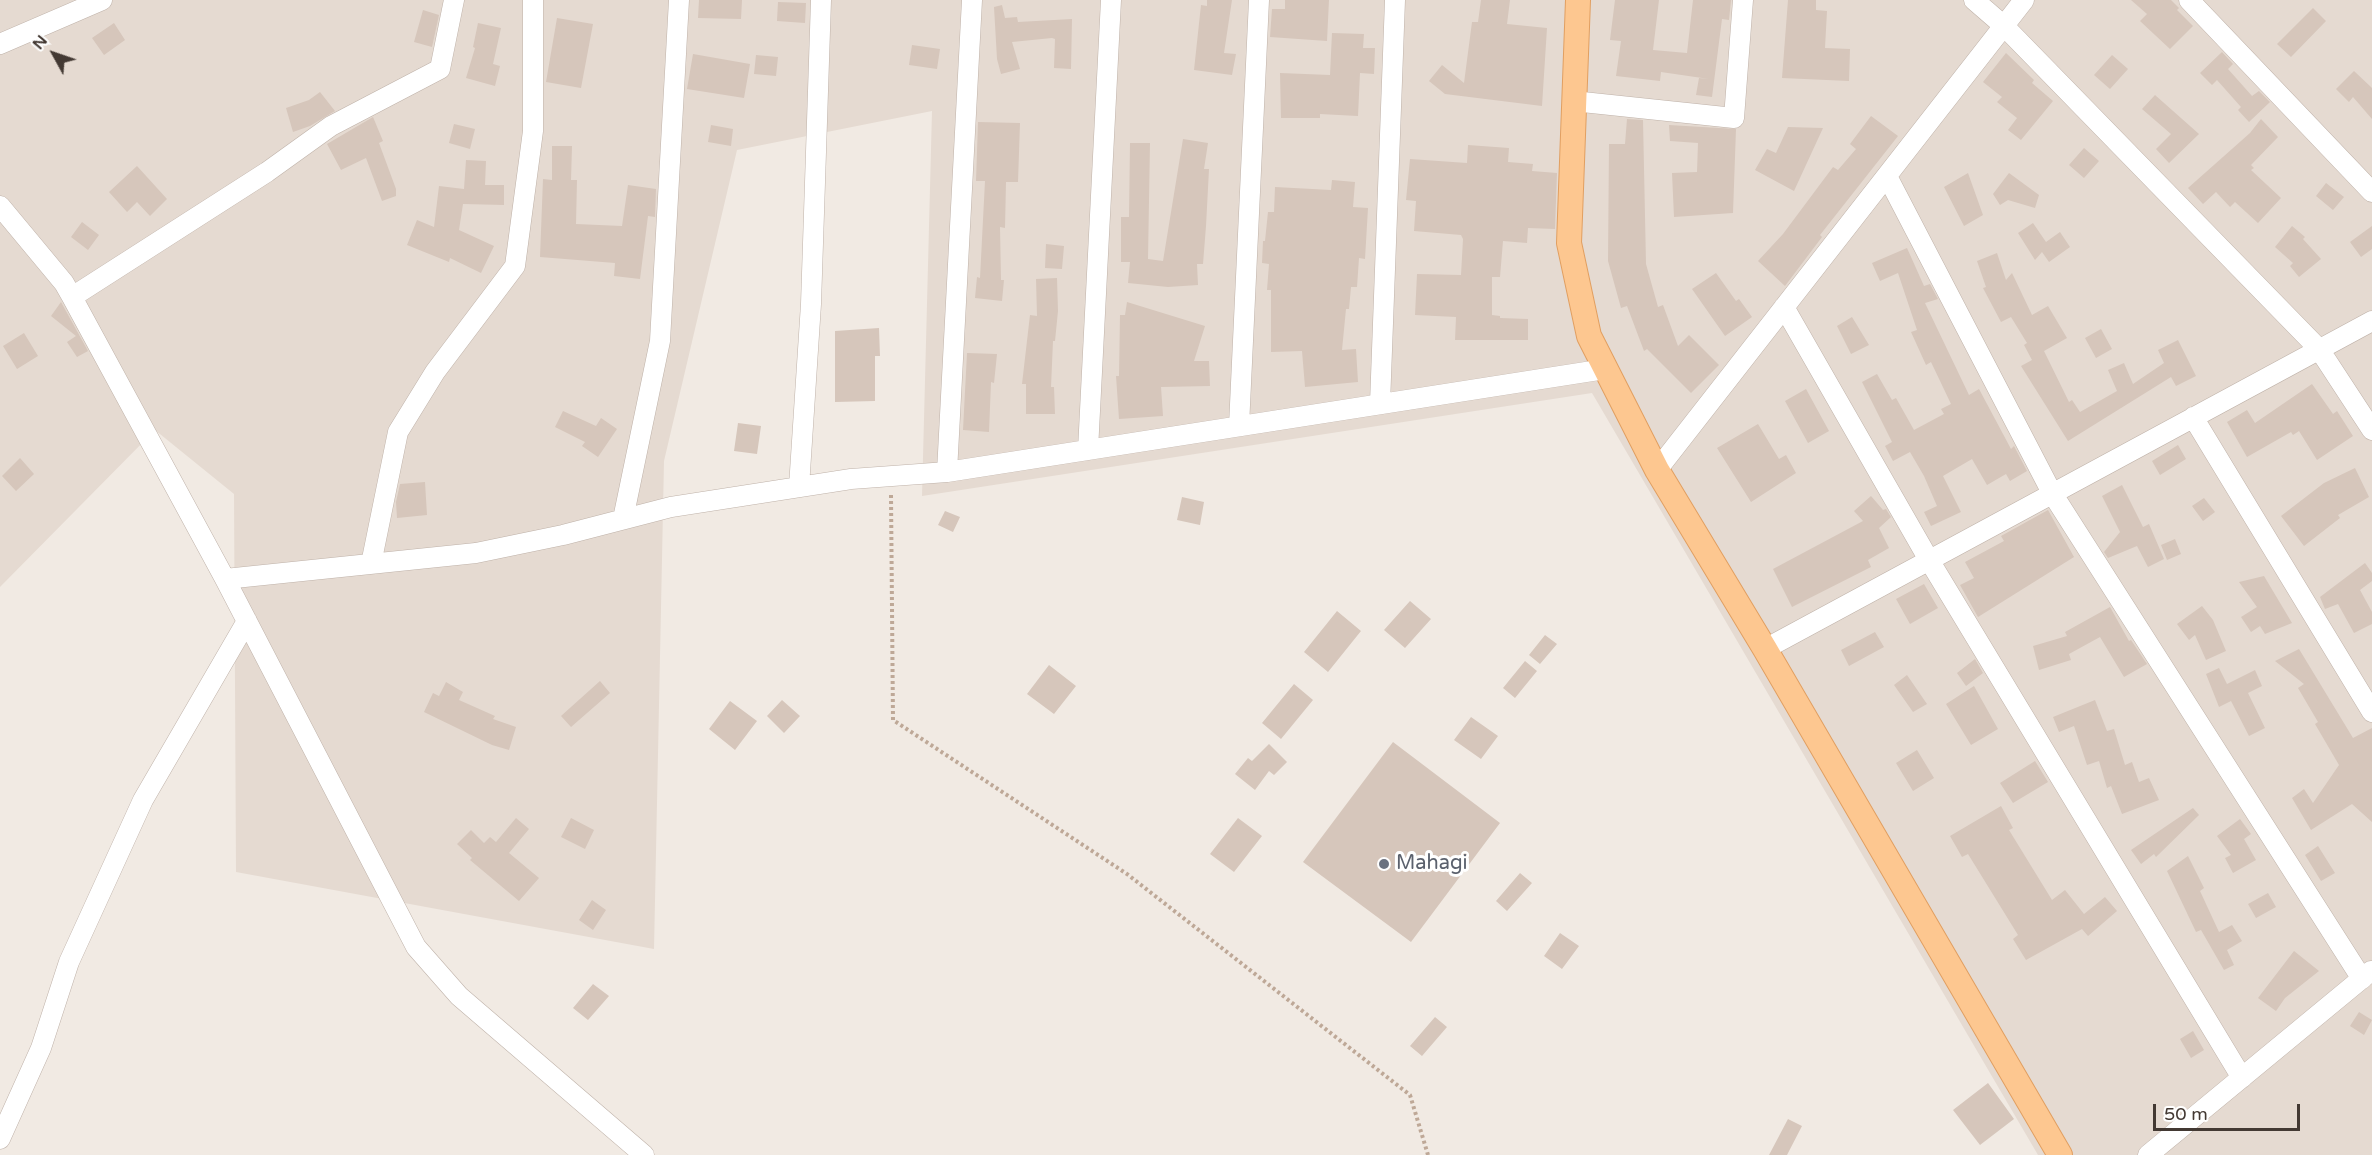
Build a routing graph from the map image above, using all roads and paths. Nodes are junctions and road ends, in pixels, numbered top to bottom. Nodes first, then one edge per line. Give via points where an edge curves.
1 (102, 0) edge
2 (454, 0) edge
3 (533, 0) edge
4 (679, 0) edge
5 (821, 0) edge
6 (972, 0) edge
7 (1111, 0) edge
8 (1259, 0) edge
9 (1395, 0) edge
10 (1578, 0) edge
11 (1743, 0) edge
12 (1974, 0) edge
13 (2024, 0) edge
14 (2189, 0) edge
15 (2004, 26) junction
16 (0, 44) edge
17 (1574, 101) junction
18 (1887, 176) junction
19 (2372, 192) edge
20 (0, 206) edge
21 (72, 297) junction
22 (1784, 307) junction
23 (2372, 321) edge
24 (2319, 349) junction
25 (1605, 369) junction
26 (1380, 404) junction
27 (2193, 417) junction
28 (1239, 426) junction
29 (2372, 430) edge
30 (1088, 450) junction
31 (1657, 470) junction
32 (947, 472) junction
33 (891, 477) junction
34 (799, 487) junction
35 (2052, 493) junction
36 (623, 519) junction
37 (1929, 560) junction
38 (371, 564) junction
39 (225, 579) junction
40 (247, 621) junction
41 (1765, 649) junction
42 (2372, 712) edge
43 (2367, 975) edge
44 (2242, 1078) junction
45 (0, 1139) edge
46 (644, 1155) edge
47 (1428, 1155) edge
48 (2060, 1155) edge
49 (2148, 1155) edge

1 - 16 street
2 - 21 street via 440,69 331,126 267,172
3 - 38 street via 533,131 515,266 435,372 398,432
4 - 36 street via 660,341
5 - 34 street via 811,304
6 - 32 street
7 - 30 street
8 - 28 street
9 - 26 street
10 - 17 main road
11 - 17 street via 1734,118
12 - 15 street
13 - 15 street
14 - 19 street
15 - 18 street
15 - 24 street
17 - 25 main road via 1569,243 1589,336
18 - 22 street
18 - 35 street
20 - 21 street
21 - 39 street
22 - 31 street
22 - 37 street
23 - 24 street
24 - 27 street
24 - 29 street
25 - 26 street
25 - 31 main road
26 - 28 street
27 - 35 street
27 - 42 street
28 - 30 street
30 - 32 street
31 - 41 main road
32 - 33 street
33 - 34 street
33 - 47 path via 893,720 1127,874 1410,1095
34 - 36 street via 671,507
35 - 37 street
35 - 43 street
36 - 38 street via 476,553
37 - 41 street
37 - 44 street
38 - 39 street
39 - 40 street
40 - 45 street via 143,800 69,962 41,1048
40 - 46 street via 416,947 459,996
41 - 48 main road
43 - 44 street
44 - 49 street

